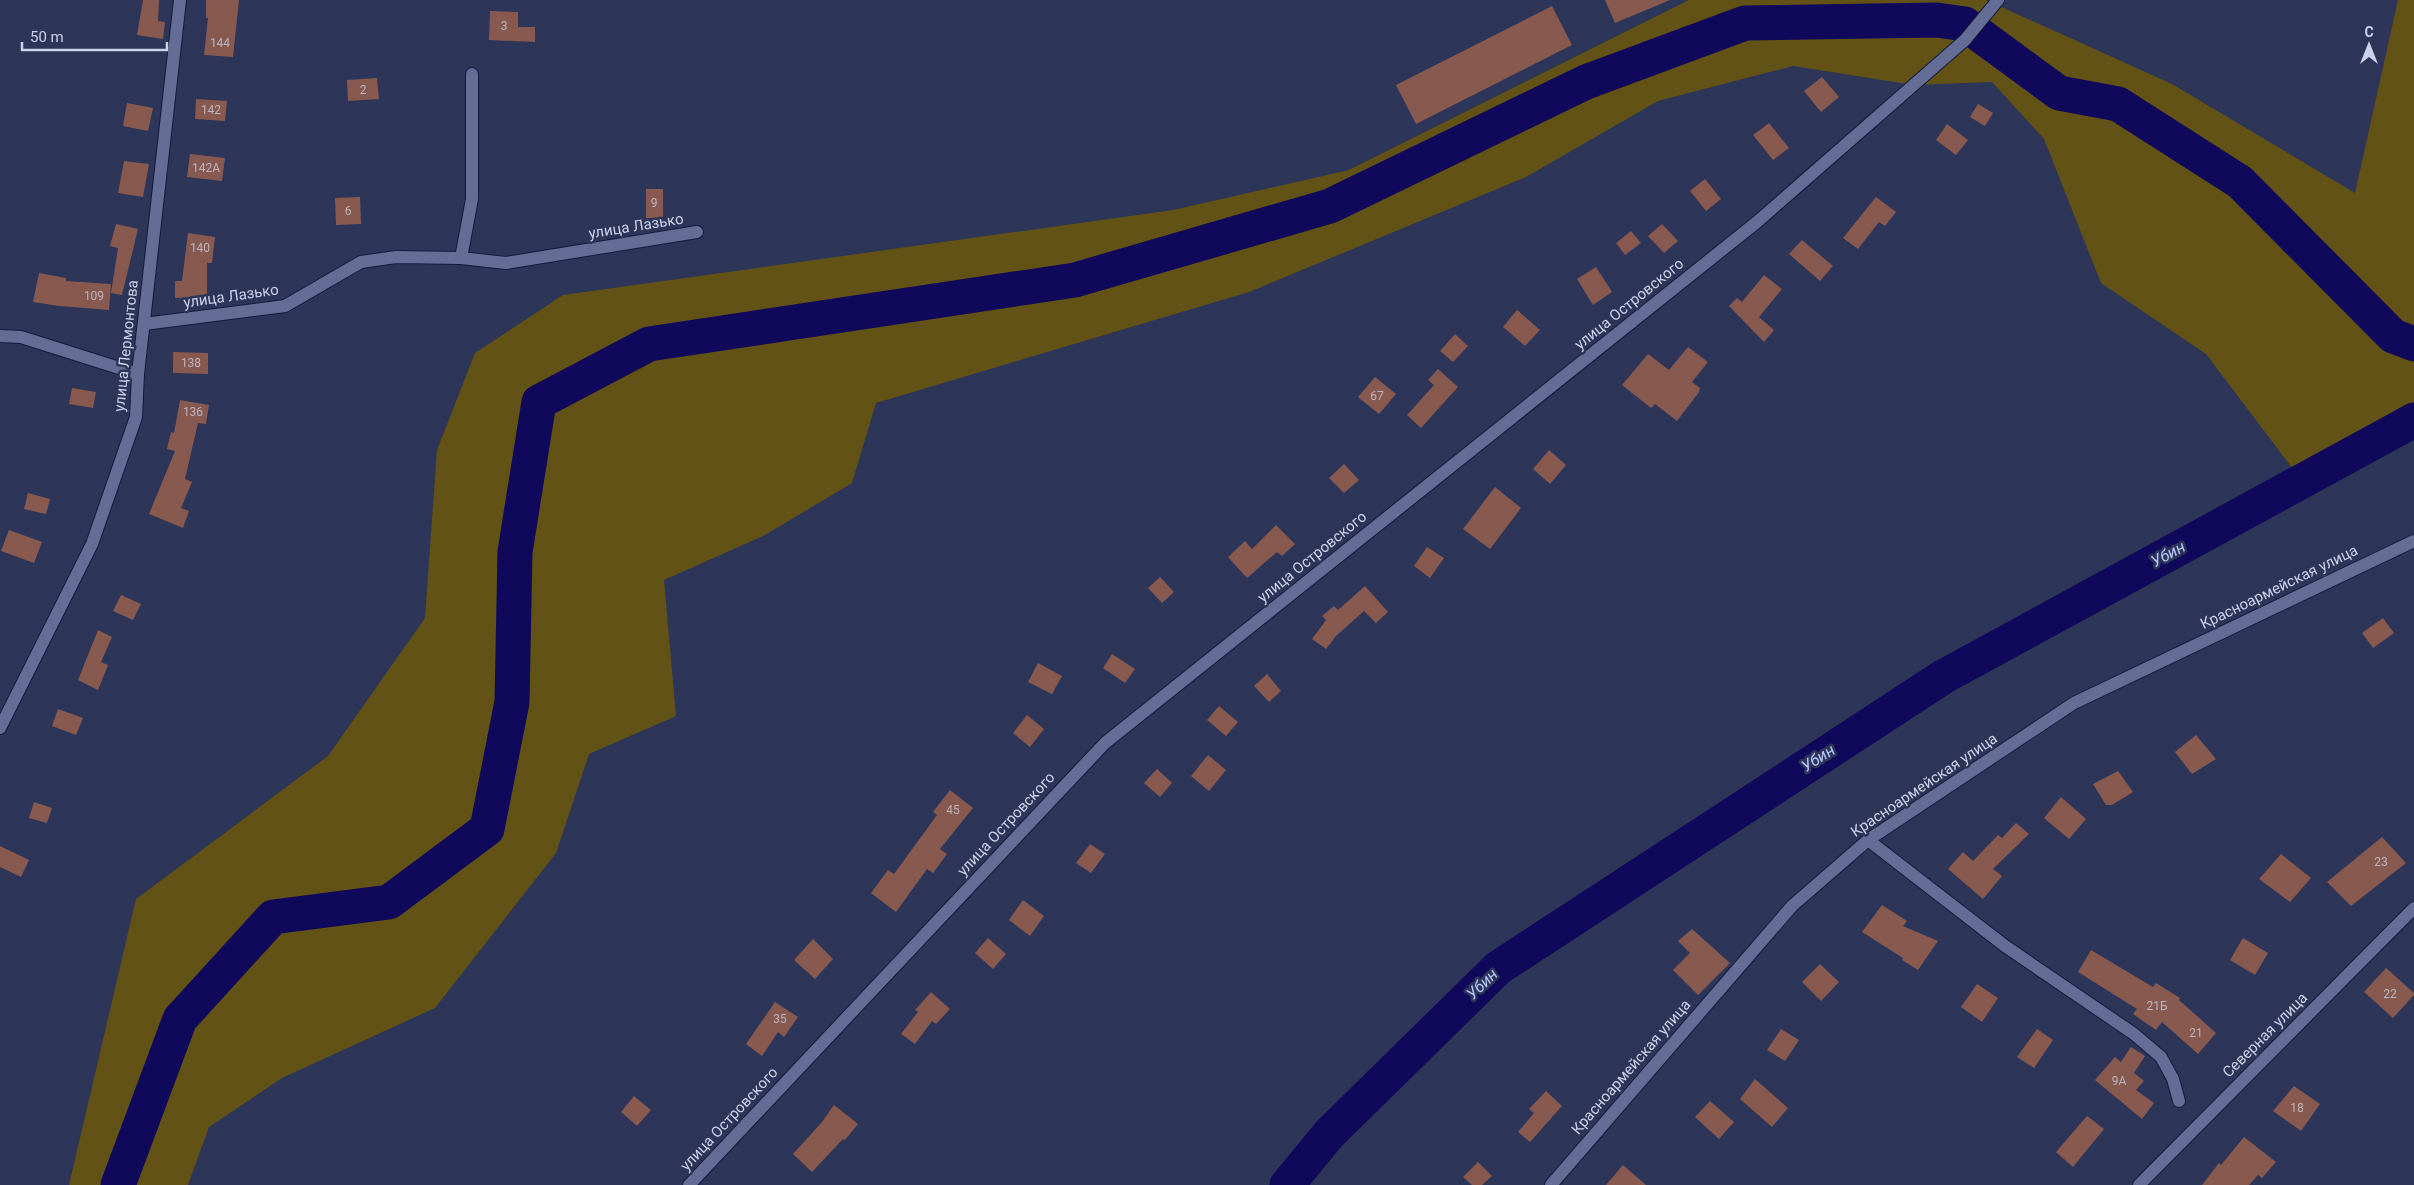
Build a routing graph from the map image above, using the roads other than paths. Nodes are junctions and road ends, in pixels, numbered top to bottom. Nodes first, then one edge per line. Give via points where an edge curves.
1 (180, 0) edge
2 (1998, 0) edge
3 (472, 74) dead end
4 (697, 232) dead end
5 (461, 258) junction
6 (144, 324) junction
7 (0, 336) edge
8 (138, 374) junction
9 (2414, 541) edge
10 (0, 728) edge
11 (1868, 840) junction
12 (2414, 908) edge
13 (2179, 1100) dead end
14 (689, 1185) edge
15 (1551, 1185) edge
16 (2139, 1185) edge

1 - 6 street, улица Лермонтова
2 - 14 street, улица Островского via 1965,40 1757,222 1105,743
3 - 5 street via 472,199
4 - 5 street, улица Лазько via 506,264
5 - 6 street, улица Лазько via 396,257 361,262 285,306
6 - 8 street, улица Лермонтова
7 - 8 street via 21,337
8 - 10 street, улица Лермонтова via 136,417 92,544
9 - 11 street, Красноармейская улица via 2074,703
11 - 13 street via 2005,946 2134,1034 2161,1057 2173,1079
11 - 15 street, Красноармейская улица via 1792,906
12 - 16 street, Северная улица

